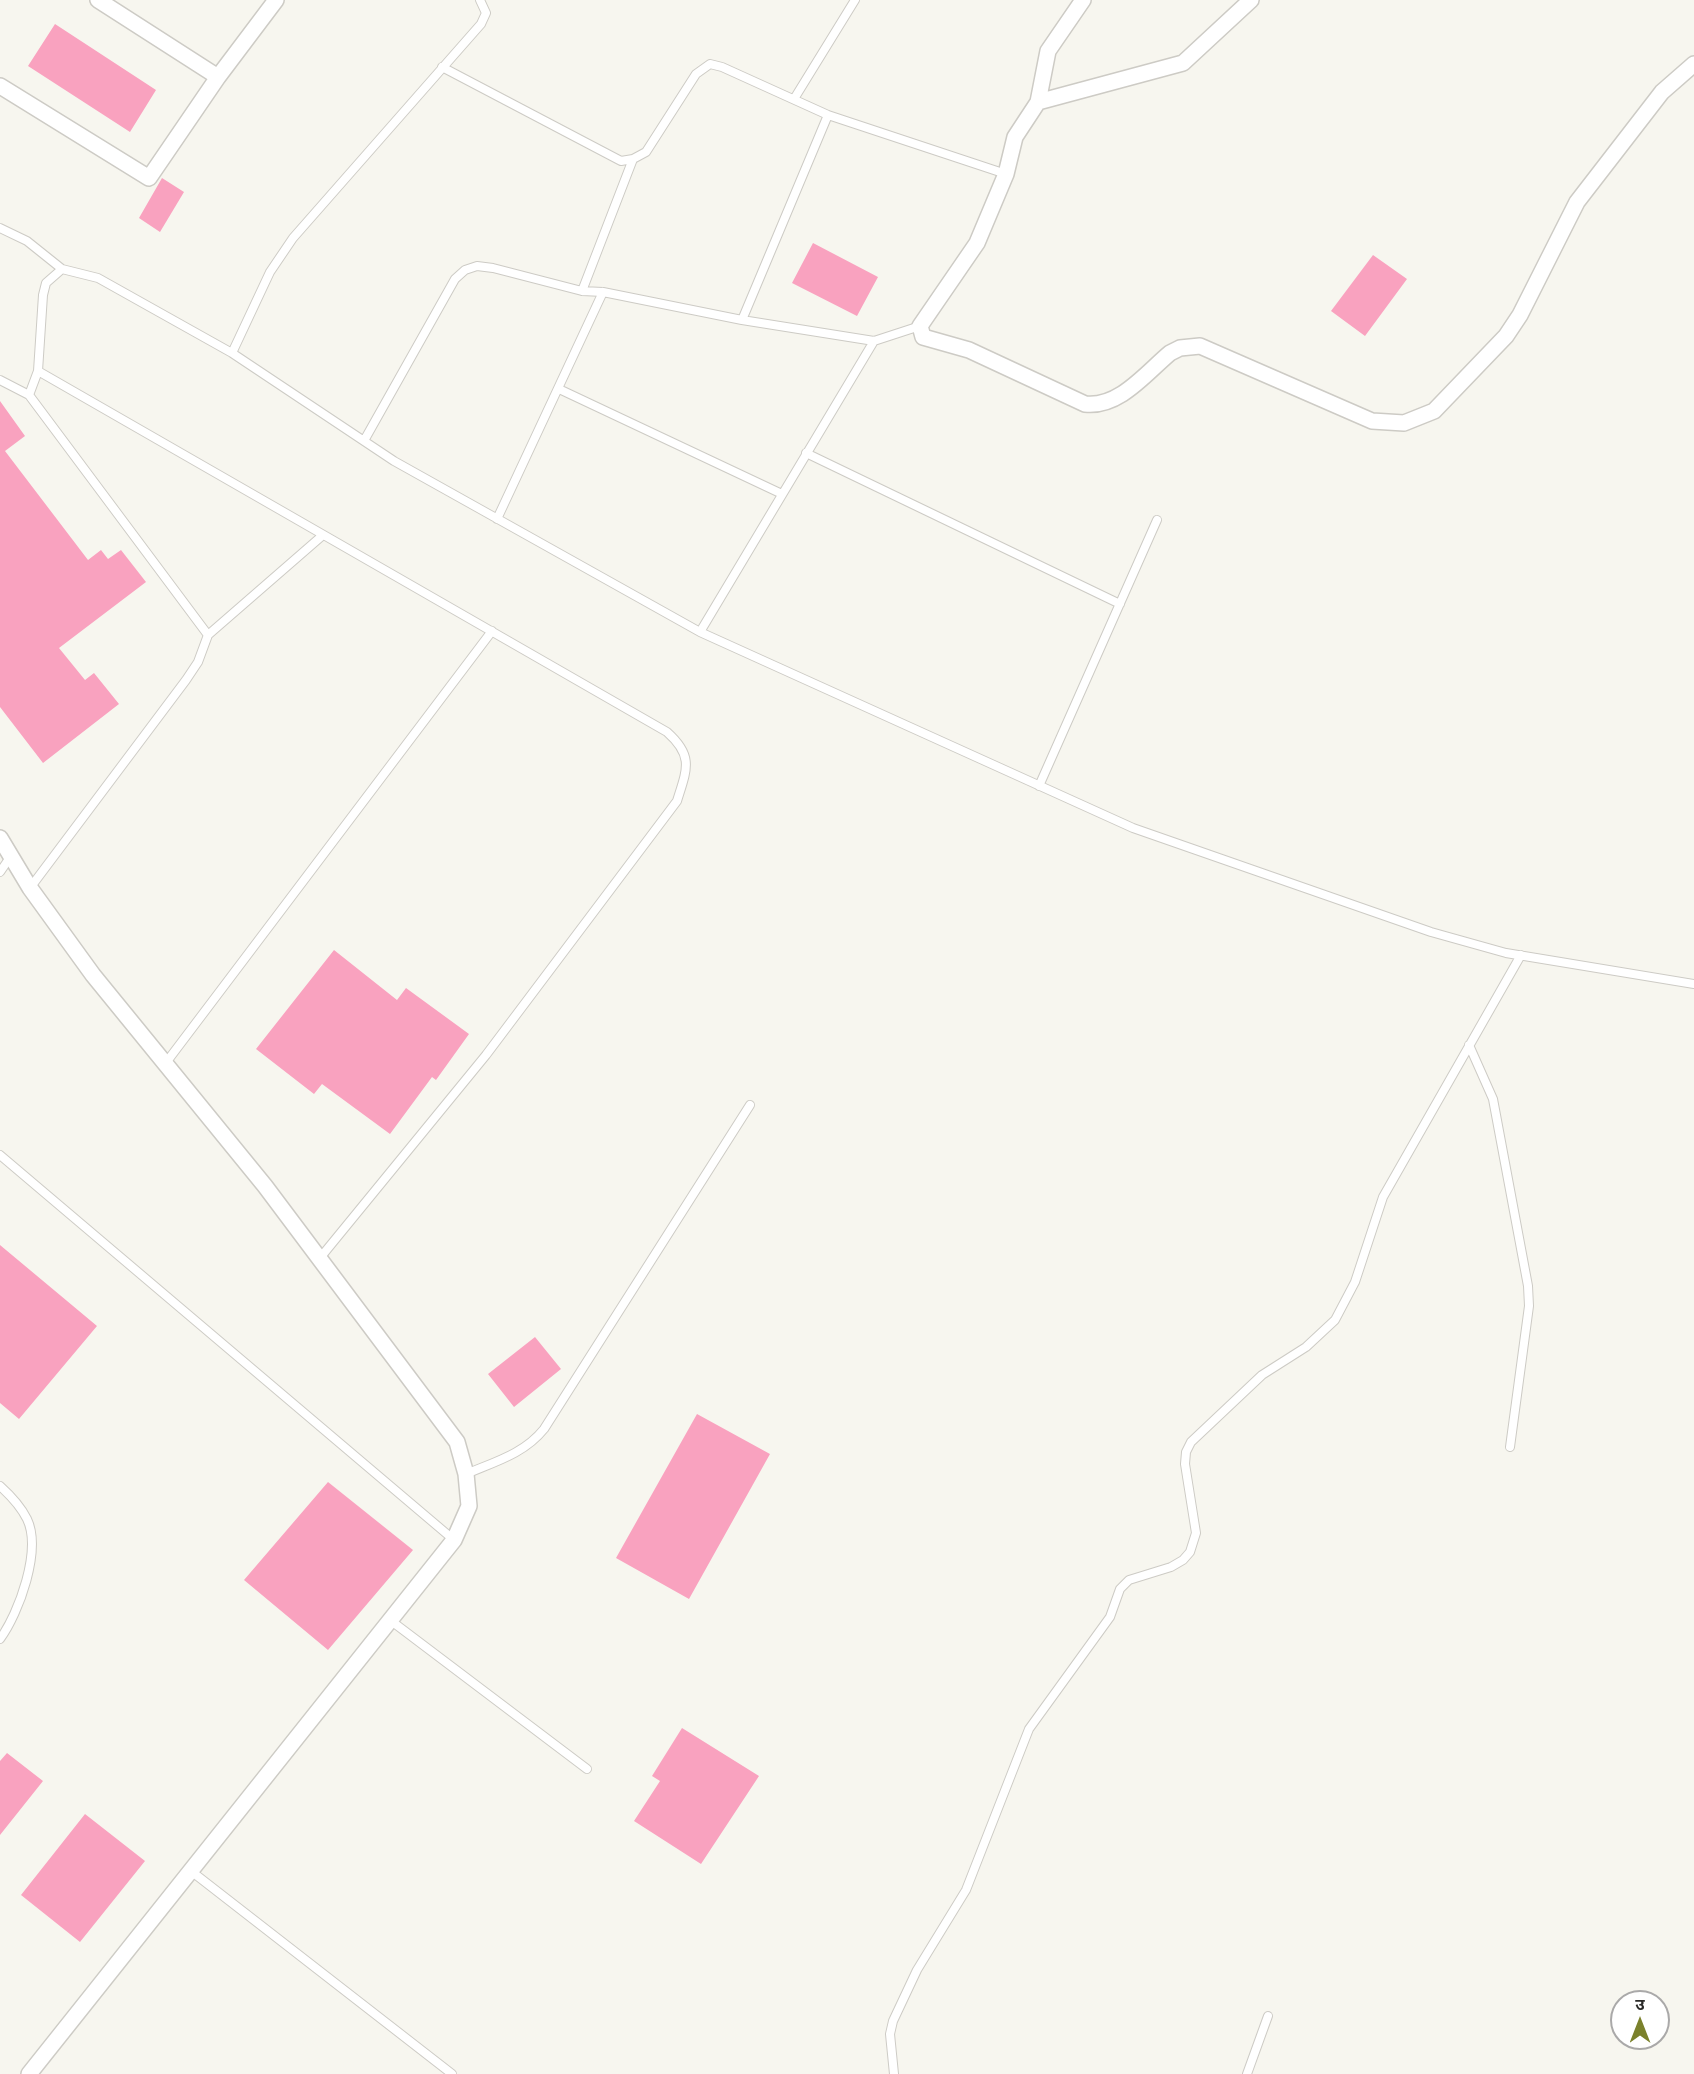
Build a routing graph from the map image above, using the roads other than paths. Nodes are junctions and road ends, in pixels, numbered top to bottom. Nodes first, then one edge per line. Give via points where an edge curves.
1 (98, 0) edge
2 (276, 0) edge
3 (480, 0) edge
4 (855, 0) edge
5 (1083, 0) edge
6 (1251, 0) edge
7 (118, 5) edge
8 (1694, 64) edge
9 (442, 67) junction
10 (218, 77) junction
11 (0, 86) edge
12 (794, 99) junction
13 (1038, 102) junction
14 (828, 114) junction
15 (633, 159) junction
16 (1006, 174) junction
17 (0, 228) edge
18 (62, 269) junction
19 (582, 291) junction
20 (603, 292) junction
21 (742, 320) junction
22 (920, 326) junction
23 (874, 341) junction
24 (232, 353) junction
25 (38, 371) junction
26 (0, 380) edge
27 (559, 389) junction
28 (28, 395) junction
29 (365, 439) junction
30 (806, 453) junction
31 (782, 494) junction
32 (497, 519) junction
33 (1157, 520) dead end
34 (323, 535) junction
35 (1120, 604) junction
36 (492, 631) junction
37 (700, 632) junction
38 (208, 635) junction
39 (1039, 786) junction
40 (0, 838) edge
41 (12, 856) junction
42 (0, 872) edge
43 (30, 888) junction
44 (1521, 955) junction
45 (1694, 984) edge
46 (1469, 1046) junction
47 (165, 1064) junction
48 (750, 1105) dead end
49 (0, 1155) edge
50 (320, 1258) junction
51 (1510, 1447) dead end
52 (466, 1474) junction
53 (0, 1486) edge
54 (454, 1540) junction
55 (390, 1620) junction
56 (1, 1636) edge
57 (587, 1769) dead end
58 (191, 1871) junction
59 (1268, 2016) dead end
60 (29, 2074) edge
61 (452, 2074) edge
62 (894, 2074) edge
63 (1247, 2074) edge

1 - 7 street
2 - 10 street
3 - 9 lane via 485,7 484,19
4 - 12 lane
5 - 13 street via 1048,51
6 - 13 street via 1183,63
7 - 10 street
8 - 22 street via 1662,92 1577,202 1506,336 1434,411 1419,418 1404,423 1372,421 1200,346 1170,353 1111,402 1085,404 979,354 923,337
9 - 15 lane via 621,160
9 - 24 lane via 293,238 270,272
10 - 11 street via 149,178
12 - 14 lane
12 - 15 lane via 722,67 704,66 646,152
13 - 16 street via 1016,137
14 - 16 lane
14 - 21 lane
15 - 19 lane
16 - 22 street via 977,243
17 - 18 lane via 27,241
18 - 24 lane via 98,278
18 - 25 lane via 44,288
19 - 20 lane
19 - 29 lane via 493,268 465,270 455,279
20 - 21 lane
20 - 27 lane
21 - 23 lane
22 - 23 lane
23 - 30 lane
24 - 29 lane
25 - 28 lane
25 - 34 lane
26 - 28 lane
27 - 31 lane
27 - 32 lane
28 - 38 lane
29 - 32 lane via 394,461
30 - 31 lane
30 - 35 lane
31 - 37 lane
32 - 37 lane
33 - 35 lane
34 - 36 lane
34 - 38 lane
35 - 39 lane
36 - 47 lane
36 - 50 lane via 667,732 681,745 685,775 677,801 486,1054
37 - 39 lane
38 - 43 lane via 186,680
39 - 44 lane via 1133,828 1431,932
40 - 41 street
41 - 42 lane
41 - 43 street
43 - 47 street
44 - 45 lane
44 - 46 lane
46 - 51 lane via 1490,1091 1528,1286 1529,1306
46 - 62 lane via 1383,1197 1355,1282 1335,1320 1306,1347 1262,1375 1191,1442 1185,1464 1196,1533 1190,1552 1183,1560 1129,1580 1120,1589 1110,1617 1029,1729 966,1890 917,1970 893,2021 890,2043
47 - 50 street
48 - 52 lane via 544,1429 520,1451
49 - 54 lane
50 - 52 street via 457,1442
52 - 54 street via 469,1506
53 - 56 lane via 27,1520 31,1540 30,1568
54 - 55 street
55 - 57 lane
55 - 58 street
58 - 60 street
58 - 61 lane
59 - 63 lane

